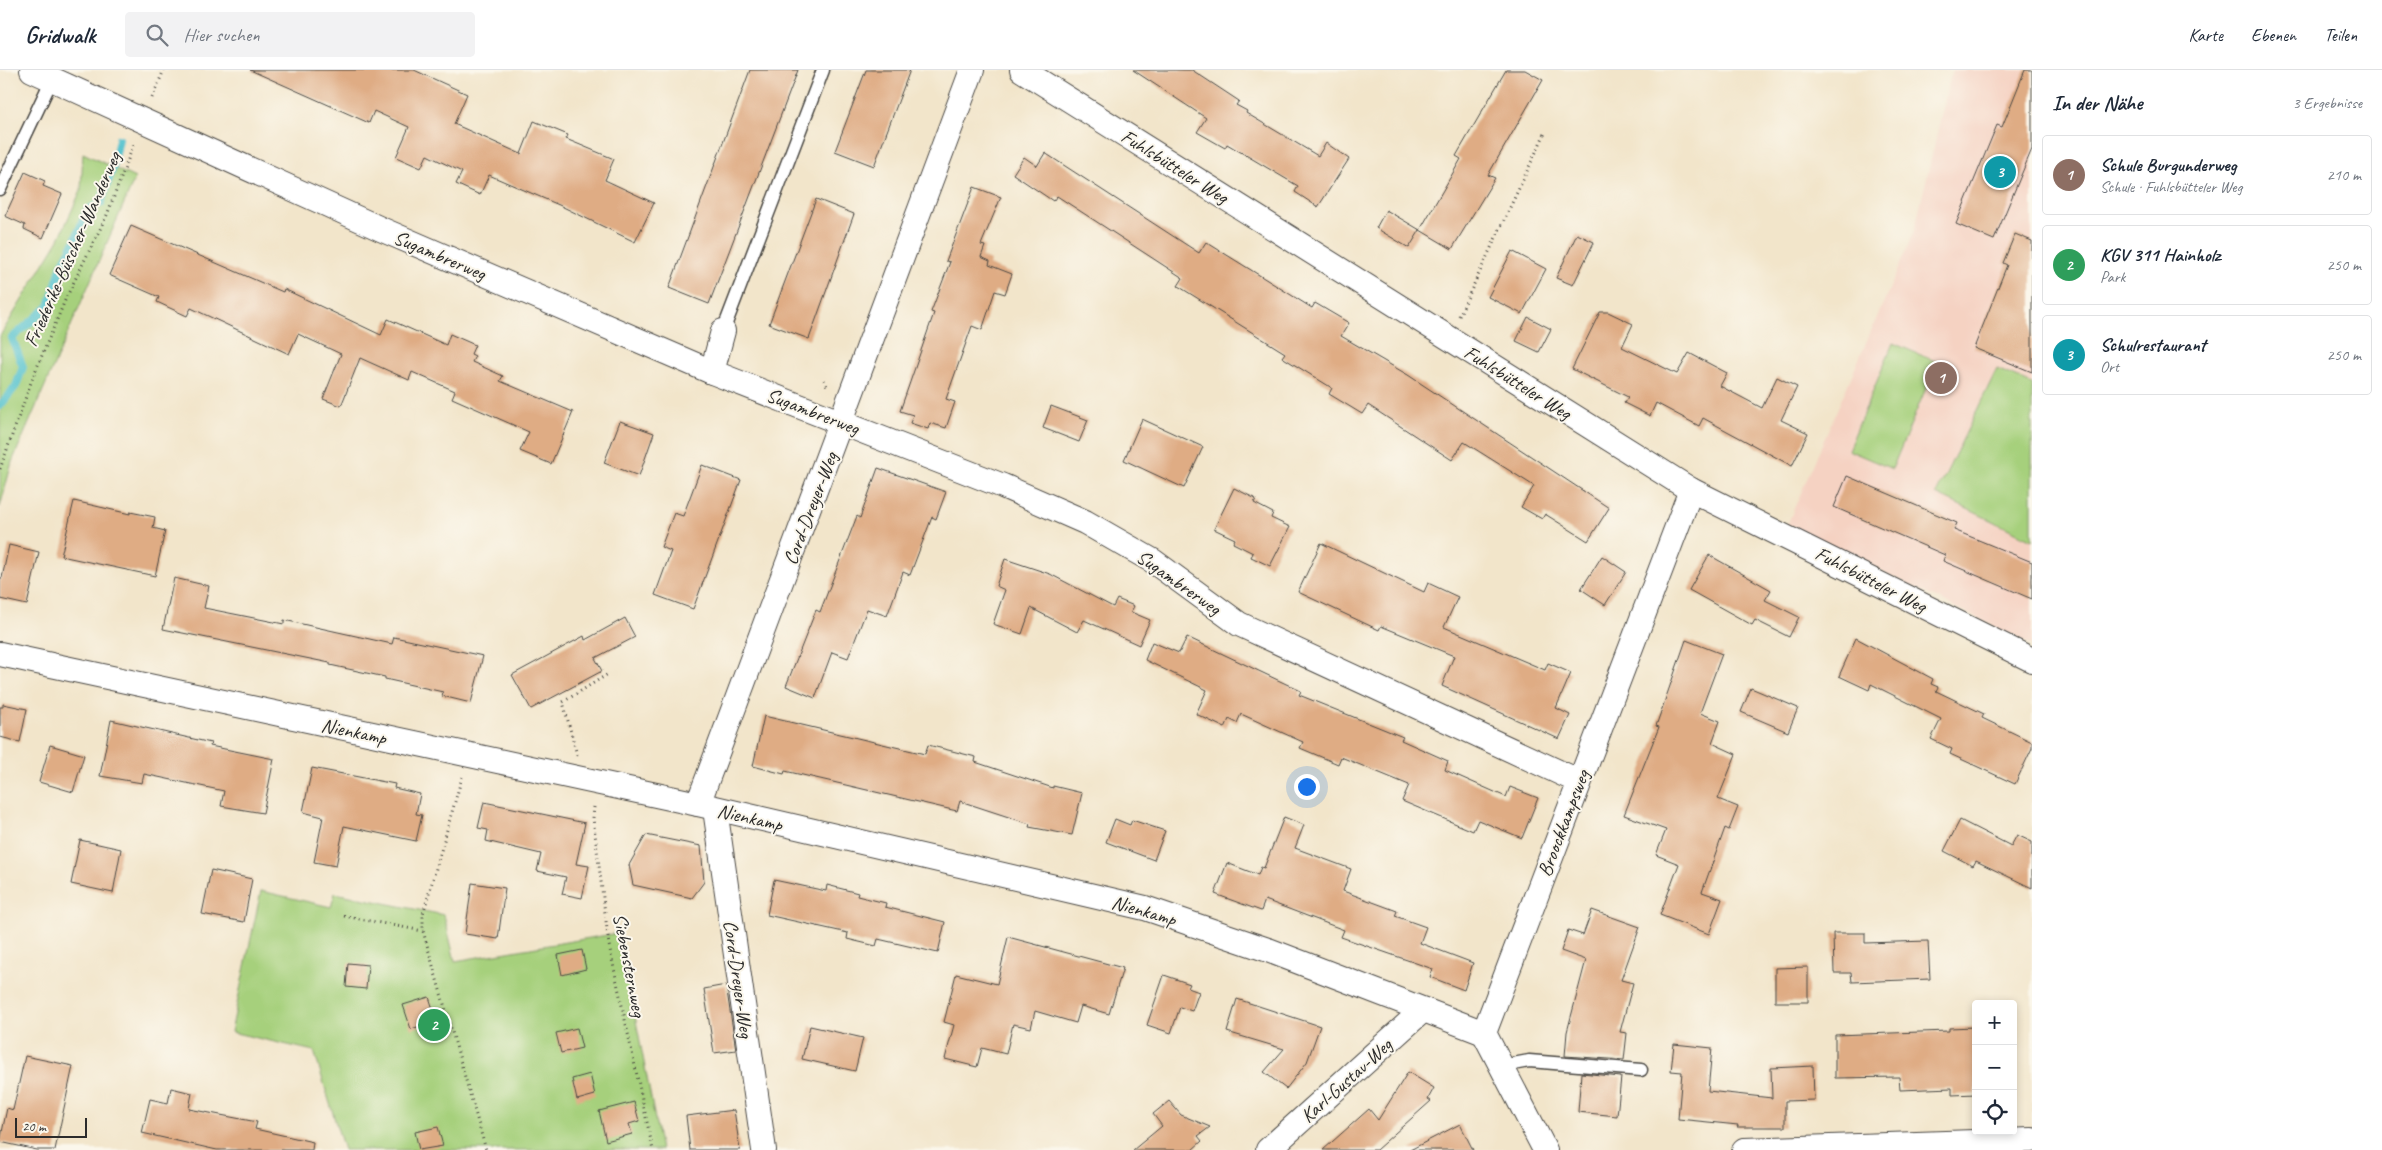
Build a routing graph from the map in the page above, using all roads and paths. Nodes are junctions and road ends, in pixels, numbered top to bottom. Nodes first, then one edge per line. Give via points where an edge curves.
1 (164, 70) edge
2 (823, 70) edge
3 (972, 70) edge
4 (1022, 70) edge
5 (42, 74) edge
6 (144, 119) junction
7 (1545, 133) dead end
8 (0, 190) edge
9 (723, 331) joint
10 (1448, 339) junction
11 (712, 372) junction
12 (842, 422) junction
13 (0, 468) edge
14 (1691, 490) junction
15 (0, 654) edge
16 (2032, 660) edge
17 (608, 674) dead end
18 (468, 756) junction
19 (1578, 781) junction
20 (591, 783) junction
21 (706, 806) junction
22 (344, 916) dead end
23 (423, 931) junction
24 (1423, 1010) junction
25 (1484, 1033) junction
26 (1502, 1066) junction
27 (1641, 1070) dead end
28 (2032, 1140) edge
29 (486, 1150) edge
30 (653, 1150) edge
31 (764, 1150) edge
32 (1268, 1150) edge
33 (1545, 1150) edge
34 (1744, 1150) edge

1 - 6 path, Friederike-Büscher-Wanderweg
2 - 9 lane
3 - 12 street, Cord-Dreyer-Weg
4 - 10 street, Fuhlsbütteler Weg
5 - 6 street, Sugambrerweg
5 - 8 lane
6 - 11 street, Sugambrerweg via 383,230
6 - 13 path, Friederike-Büscher-Wanderweg via 107,215 66,298 33,377
7 - 10 path
9 - 11 street
10 - 14 street, Fuhlsbütteler Weg
11 - 12 street, Sugambrerweg
12 - 19 street, Sugambrerweg via 1085,522 1154,561 1239,624
12 - 21 street, Cord-Dreyer-Weg
14 - 16 street, Fuhlsbütteler Weg
14 - 19 street, Broockkampsweg
15 - 18 street, Nienkamp
17 - 20 path via 563,702
18 - 20 street, Nienkamp
18 - 23 path via 423,914
19 - 25 street, Broockkampsweg
20 - 21 street, Nienkamp
20 - 30 path, Siebensternweg via 609,945
21 - 24 street, Nienkamp via 1145,908 1268,950
21 - 31 street, Cord-Dreyer-Weg
22 - 23 path
23 - 29 path
24 - 25 street, Nienkamp
24 - 32 street, Karl-Gustav-Weg
25 - 26 street
26 - 27 lane via 1529,1061
26 - 33 street
28 - 34 street

